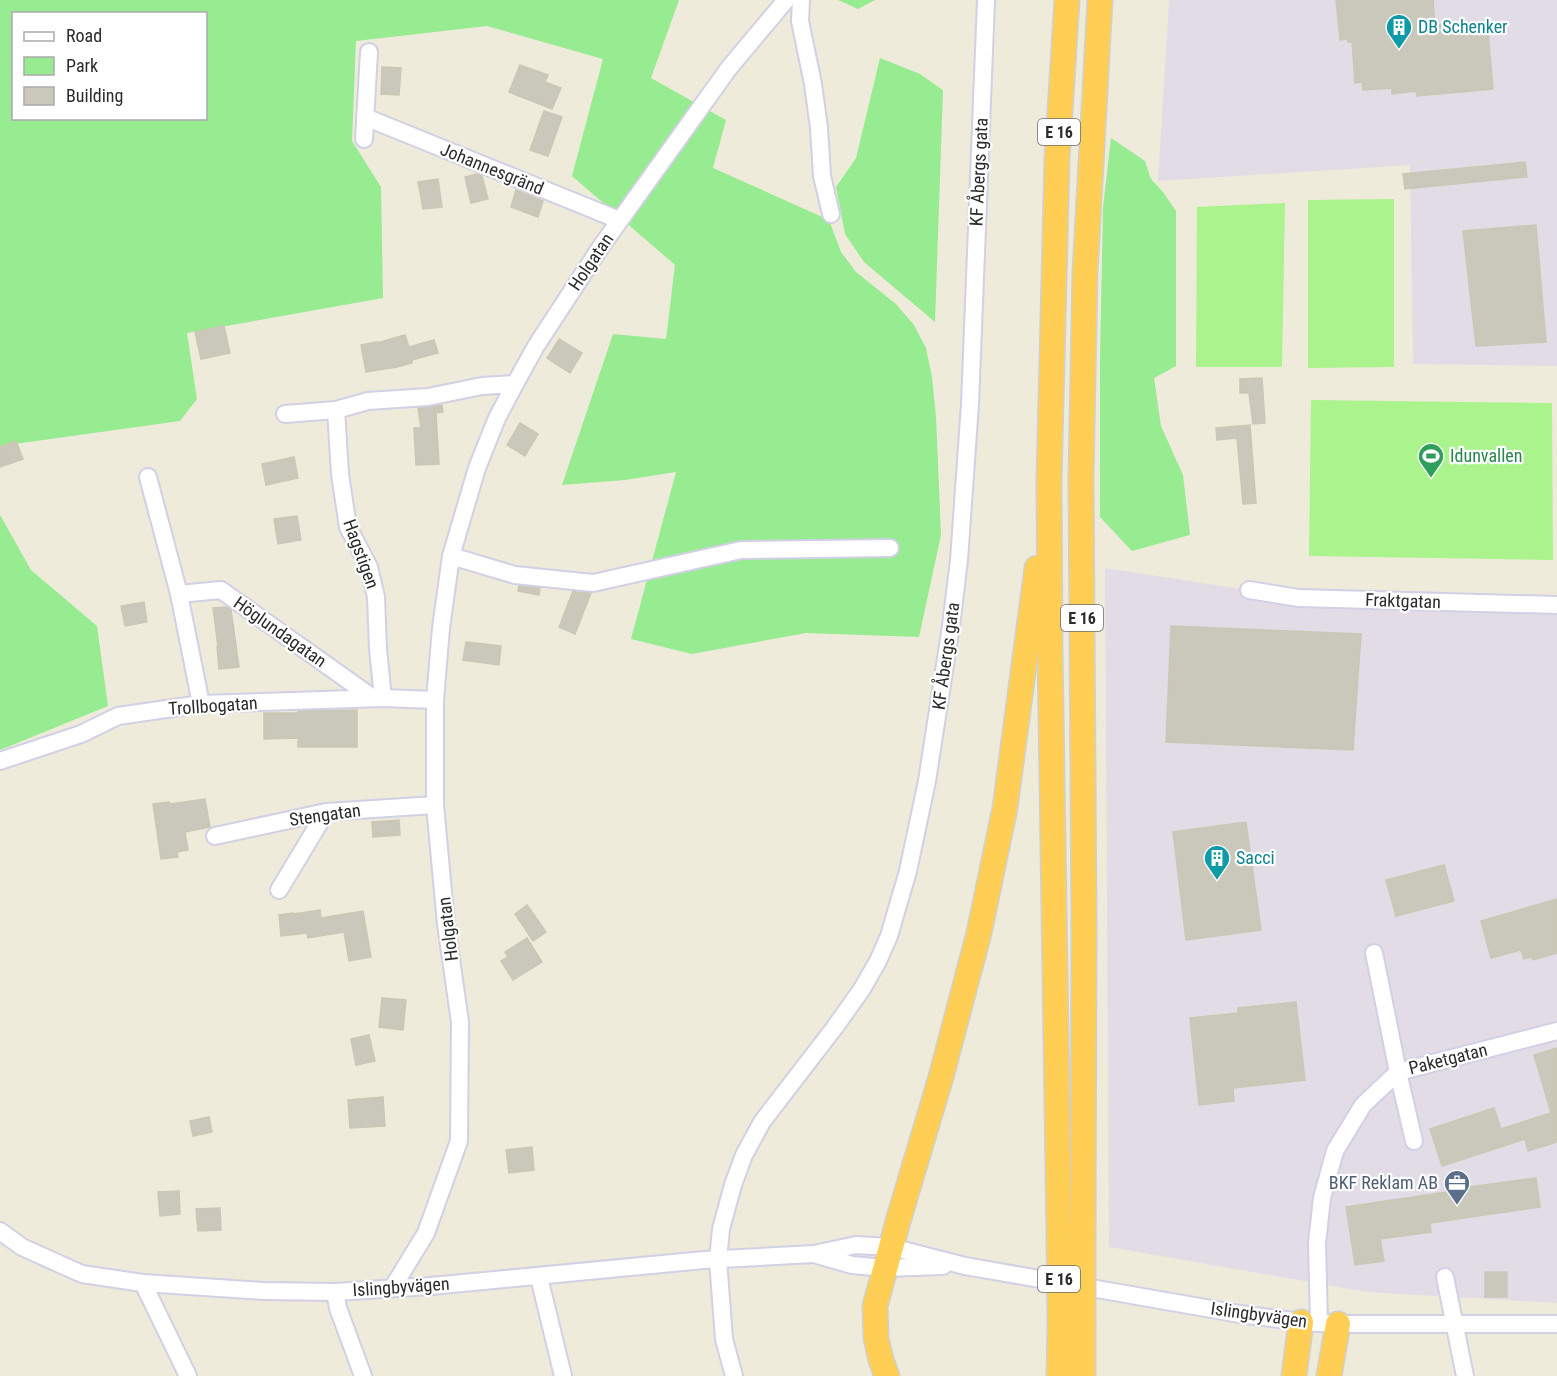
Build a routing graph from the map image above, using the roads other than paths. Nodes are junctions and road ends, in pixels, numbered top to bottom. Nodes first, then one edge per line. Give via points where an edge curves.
1 (786, 0) edge
2 (801, 0) edge
3 (986, 0) edge
4 (1067, 0) edge
5 (1100, 0) edge
6 (369, 52) dead end
7 (365, 117) junction
8 (364, 140) dead end
9 (831, 214) dead end
10 (619, 220) junction
11 (515, 384) junction
12 (336, 410) junction
13 (285, 414) dead end
14 (148, 477) dead end
15 (1049, 480) junction
16 (890, 548) dead end
17 (451, 556) junction
18 (1249, 590) dead end
19 (179, 594) junction
20 (1557, 605) edge
21 (378, 698) junction
22 (435, 700) junction
23 (201, 704) junction
24 (0, 761) edge
25 (435, 805) junction
26 (326, 812) junction
27 (215, 836) dead end
28 (279, 890) dead end
29 (1374, 953) dead end
30 (1557, 1031) edge
31 (1398, 1072) junction
32 (1414, 1141) dead end
33 (0, 1231) edge
34 (888, 1258) junction
35 (718, 1260) junction
36 (539, 1277) junction
37 (1445, 1277) dead end
38 (143, 1283) junction
39 (393, 1287) junction
40 (335, 1292) junction
41 (1319, 1323) junction
42 (1557, 1324) edge
43 (1454, 1325) junction
44 (1071, 1326) junction
45 (188, 1376) edge
46 (363, 1376) edge
47 (563, 1376) edge
48 (734, 1376) edge
49 (887, 1376) edge
50 (1059, 1376) edge
51 (1083, 1376) edge
52 (1294, 1376) edge
53 (1329, 1376) edge
54 (1465, 1376) edge

1 - 10 street, Holgatan via 729,68
2 - 9 street via 800,21
3 - 35 street, KF Åbergs gata via 970,405 959,560 927,781 908,871 878,962 835,1027 762,1122 744,1155 721,1229
4 - 15 highway, E 16 via 1057,171
5 - 44 highway, E 16, bridge via 1085,272 1081,466 1083,1236
6 - 7 street
7 - 8 street
7 - 10 street, Johannesgränd
10 - 11 street, Holgatan
11 - 12 street via 368,401
11 - 17 street, Holgatan via 477,468
12 - 13 street
12 - 21 street, Hagstigen via 348,527 369,567 376,597
14 - 19 street
15 - 34 highway via 1005,808 979,933
15 - 44 highway, E 16, bridge via 1059,1233
16 - 17 street via 741,550 593,583 515,575
17 - 22 street, Holgatan
18 - 20 street, Fraktgatan via 1299,598
19 - 21 street, Höglundagatan via 221,590
19 - 23 street
21 - 22 street, Trollbogatan
21 - 23 street, Trollbogatan
22 - 25 street, Holgatan
23 - 24 street, Trollbogatan via 118,716 81,734
25 - 26 street, Stengatan
25 - 39 street, Holgatan via 460,1022 459,1141 426,1233
26 - 27 street, Stengatan
26 - 28 street
29 - 31 street
30 - 31 street, Paketgatan
31 - 32 street
31 - 41 street, Paketgatan via 1363,1106 1335,1151 1322,1198 1317,1243
33 - 38 street, Islingbyvägen via 22,1247 82,1274
34 - 35 street, Islingbyvägen via 852,1264 814,1254
34 - 41 street, Islingbyvägen via 965,1266 1240,1314
34 - 49 highway via 875,1306 876,1338
35 - 36 street, Islingbyvägen
35 - 48 street, KF Åbergs gata via 724,1339
36 - 39 street, Islingbyvägen
36 - 47 street
37 - 43 street
38 - 40 street, Islingbyvägen via 264,1292
38 - 45 street
39 - 40 street, Islingbyvägen
40 - 46 street
41 - 43 street, Islingbyvägen
41 - 52 highway
41 - 53 highway
42 - 43 street, Islingbyvägen
43 - 54 street
44 - 50 highway, E 16
44 - 51 highway, E 16

